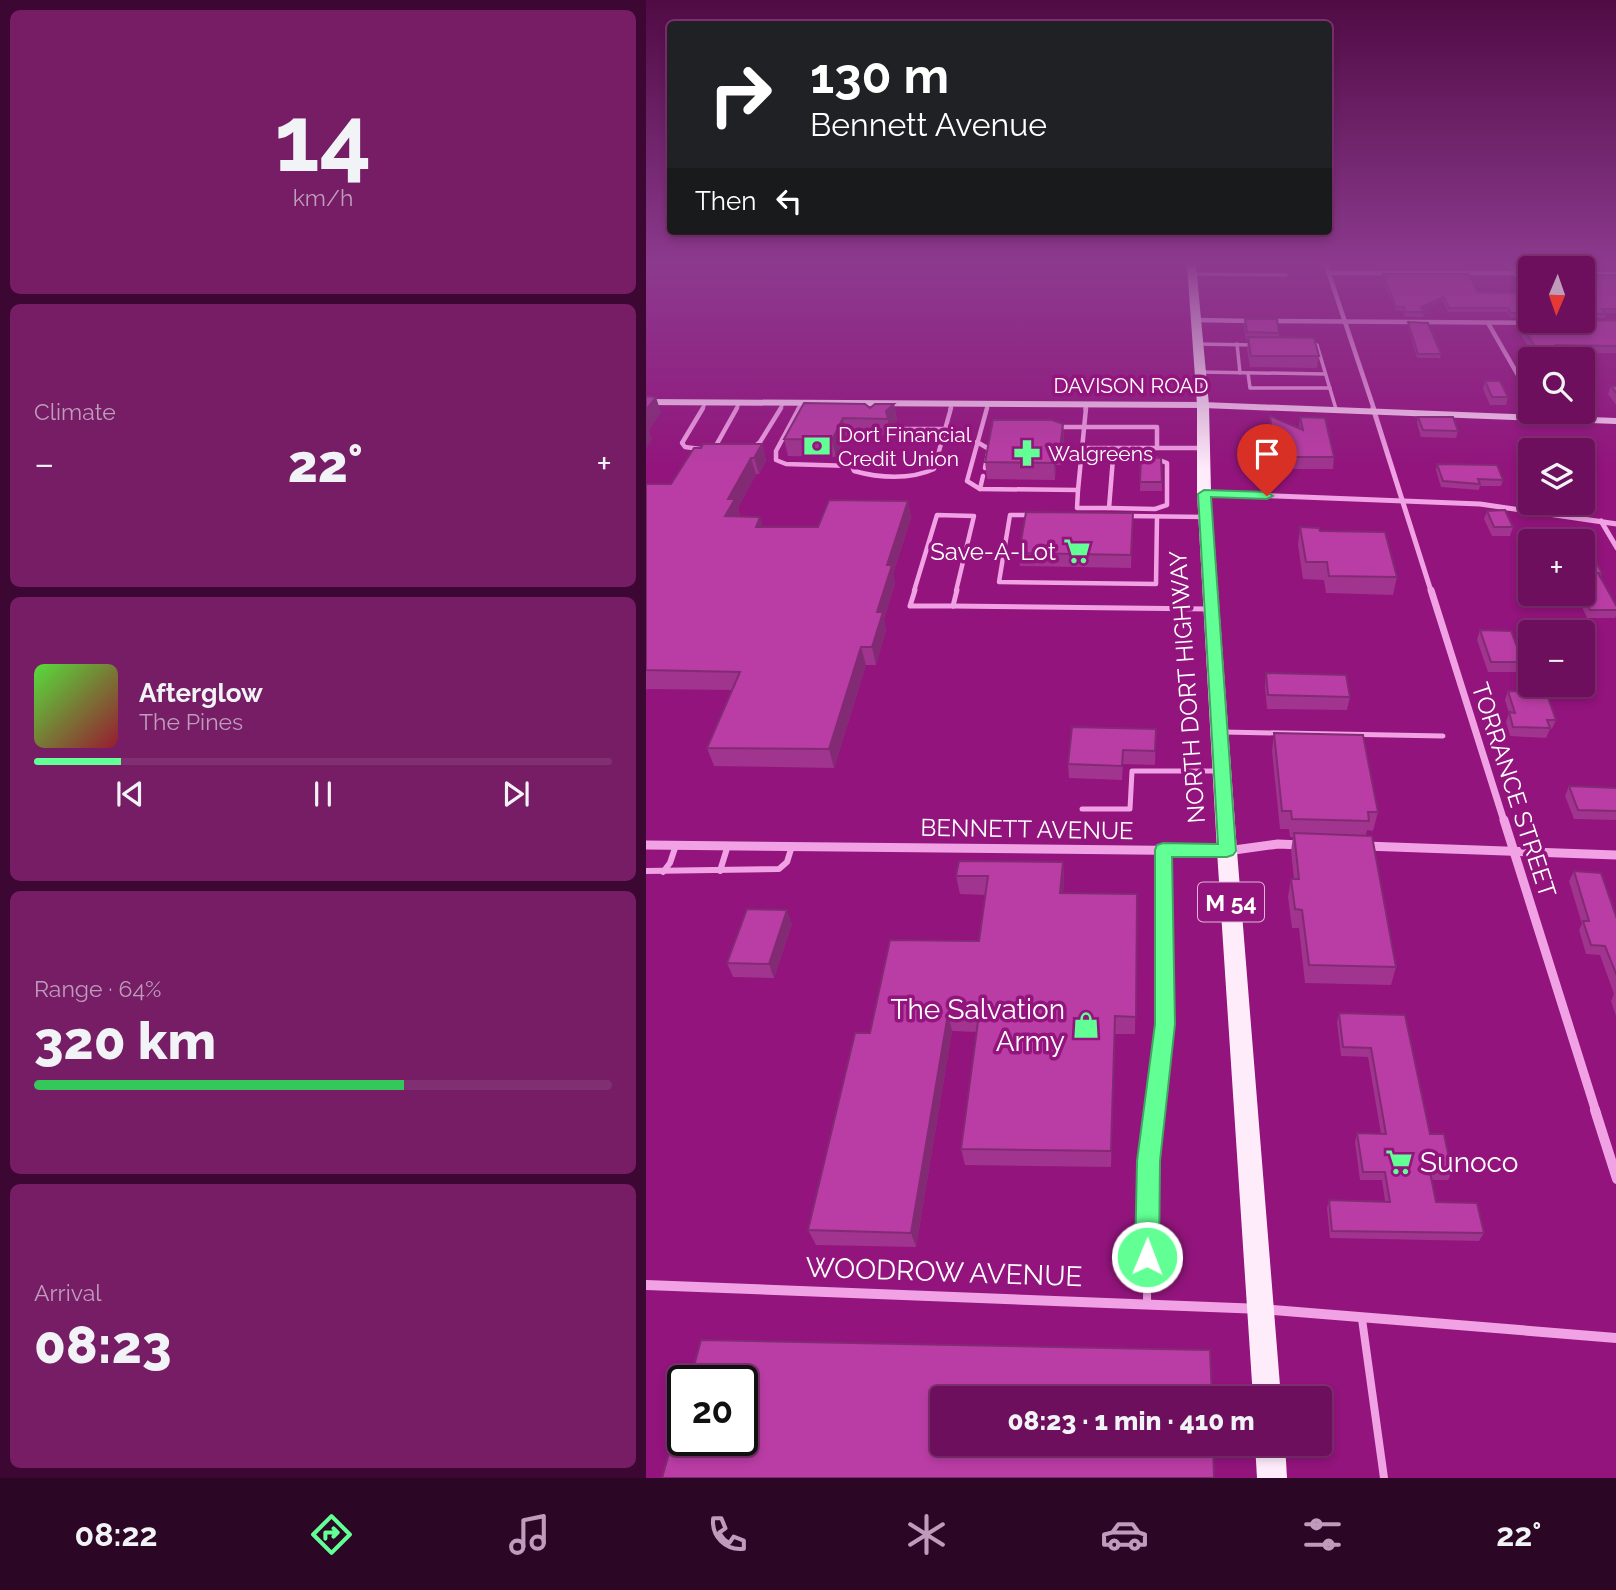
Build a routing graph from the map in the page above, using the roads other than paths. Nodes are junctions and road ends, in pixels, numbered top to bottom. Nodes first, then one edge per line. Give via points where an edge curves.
1 (1197, 334) edge
2 (1349, 334) edge
3 (1494, 334) edge
4 (1198, 344) junction
5 (1237, 344) junction
6 (1263, 345) edge
7 (1304, 345) edge
8 (1200, 372) junction
9 (1240, 373) junction
10 (1248, 373) junction
11 (1325, 374) junction
12 (1518, 375) edge
13 (1330, 388) junction
14 (646, 402) edge
15 (706, 402) junction
16 (739, 402) junction
17 (784, 402) junction
18 (802, 402) junction
19 (952, 403) junction
20 (988, 404) junction
21 (1086, 404) junction
22 (1203, 405) junction
23 (1336, 410) junction
24 (1374, 412) junction
25 (1518, 415) edge
26 (1595, 419) edge
27 (1616, 421) edge
28 (981, 427) junction
29 (994, 427) edge
30 (1045, 427) edge
31 (1084, 427) junction
32 (893, 429) dead end
33 (944, 429) junction
34 (977, 442) junction
35 (1082, 448) junction
36 (1113, 448) junction
37 (1157, 448) junction
38 (1204, 448) junction
39 (714, 449) junction
40 (725, 449) edge
41 (748, 449) edge
42 (1113, 459) junction
43 (786, 464) joint
44 (985, 468) edge
45 (983, 476) edge
46 (980, 489) junction
47 (1078, 490) junction
48 (1204, 494) junction
49 (1403, 502) junction
50 (1109, 508) junction
51 (1037, 515) edge
52 (1117, 516) edge
53 (1157, 517) junction
54 (1206, 517) junction
55 (1601, 521) junction
56 (1616, 524) edge
57 (1616, 548) edge
58 (953, 606) junction
59 (1212, 609) junction
60 (1220, 732) junction
61 (1443, 736) dead end
62 (1222, 771) junction
63 (1082, 809) dead end
64 (646, 845) edge
65 (676, 845) junction
66 (728, 845) junction
67 (1306, 845) edge
68 (792, 846) junction
69 (1361, 846) edge
70 (1163, 850) junction
71 (1513, 850) junction
72 (1227, 851) junction
73 (1616, 855) edge
74 (720, 870) junction
75 (646, 871) edge
76 (663, 872) junction
77 (1616, 1179) edge
78 (646, 1285) edge
79 (1147, 1304) junction
80 (1262, 1309) junction
81 (1362, 1319) junction
82 (1616, 1338) edge
83 (1266, 1386) edge
84 (1271, 1456) edge
85 (1272, 1478) edge
86 (1383, 1478) edge

1 - 4 main road, NORTH DORT HIGHWAY / M 54
2 - 24 street, TORRANCE STREET
3 - 12 street
4 - 5 lane
4 - 8 main road, NORTH DORT HIGHWAY / M 54
5 - 6 lane
5 - 9 lane
7 - 11 lane via 1317,345
8 - 9 lane
8 - 22 main road, NORTH DORT HIGHWAY / M 54
9 - 10 lane
10 - 11 lane
10 - 13 lane via 1250,388
11 - 13 lane
13 - 23 lane
14 - 15 main road, DAVISON ROAD
15 - 16 main road, DAVISON ROAD
15 - 39 lane via 682,443 694,449
16 - 17 main road, DAVISON ROAD
16 - 39 lane
17 - 18 main road, DAVISON ROAD
17 - 41 lane via 760,442
18 - 19 main road, DAVISON ROAD via 878,408
18 - 43 lane via 776,451 776,460
19 - 20 main road, DAVISON ROAD
19 - 33 lane
20 - 21 main road, DAVISON ROAD
20 - 28 lane
21 - 22 main road, DAVISON ROAD
21 - 31 lane
22 - 23 main road, DAVISON ROAD
22 - 38 main road, NORTH DORT HIGHWAY / M 54
23 - 24 main road, DAVISON ROAD
24 - 25 main road, DAVISON ROAD
24 - 49 street, TORRANCE STREET
26 - 27 main road, DAVISON ROAD
28 - 29 lane
28 - 34 lane
30 - 31 lane
31 - 35 lane
31 - 37 lane via 1157,427
32 - 33 lane
33 - 43 lane via 934,469 925,475 865,475 852,466
34 - 44 lane via 989,450
34 - 46 lane via 967,481
35 - 36 lane
35 - 47 lane
36 - 37 lane
36 - 42 lane
37 - 38 lane
38 - 48 main road, NORTH DORT HIGHWAY / M 54
39 - 40 lane
42 - 50 lane
42 - 50 lane via 1165,460 1167,505
45 - 46 lane
46 - 47 lane
47 - 50 lane via 1077,508
48 - 49 street
48 - 54 main road, NORTH DORT HIGHWAY / M 54
49 - 55 street via 1480,504
49 - 71 street, TORRANCE STREET
51 - 53 lane via 1010,515 1000,582 1156,584
52 - 53 lane
53 - 54 lane
54 - 59 main road, NORTH DORT HIGHWAY / M 54
55 - 56 street
55 - 57 street
58 - 58 lane via 910,606 937,515 974,516
58 - 59 lane
59 - 60 main road, NORTH DORT HIGHWAY / M 54
60 - 61 lane
60 - 62 main road, NORTH DORT HIGHWAY / M 54
62 - 63 lane via 1132,771 1130,809
62 - 72 main road, NORTH DORT HIGHWAY / M 54
64 - 65 street, BENNETT AVENUE
65 - 66 street, BENNETT AVENUE
65 - 76 lane
66 - 68 street, BENNETT AVENUE
66 - 74 lane
67 - 72 street, BENNETT AVENUE
68 - 70 street, BENNETT AVENUE
68 - 74 lane via 780,869
69 - 71 street
70 - 72 street, BENNETT AVENUE
70 - 79 lane via 1165,1024 1148,1161
71 - 73 street
71 - 77 street, TORRANCE STREET
72 - 80 main road, NORTH DORT HIGHWAY / M 54
74 - 76 lane
75 - 76 lane
78 - 79 street, WOODROW AVENUE
79 - 80 street, WOODROW AVENUE
80 - 81 street, WOODROW AVENUE
80 - 83 main road, NORTH DORT HIGHWAY / M 54
81 - 82 street, WOODROW AVENUE via 1525,1327
81 - 86 lane
84 - 85 main road

